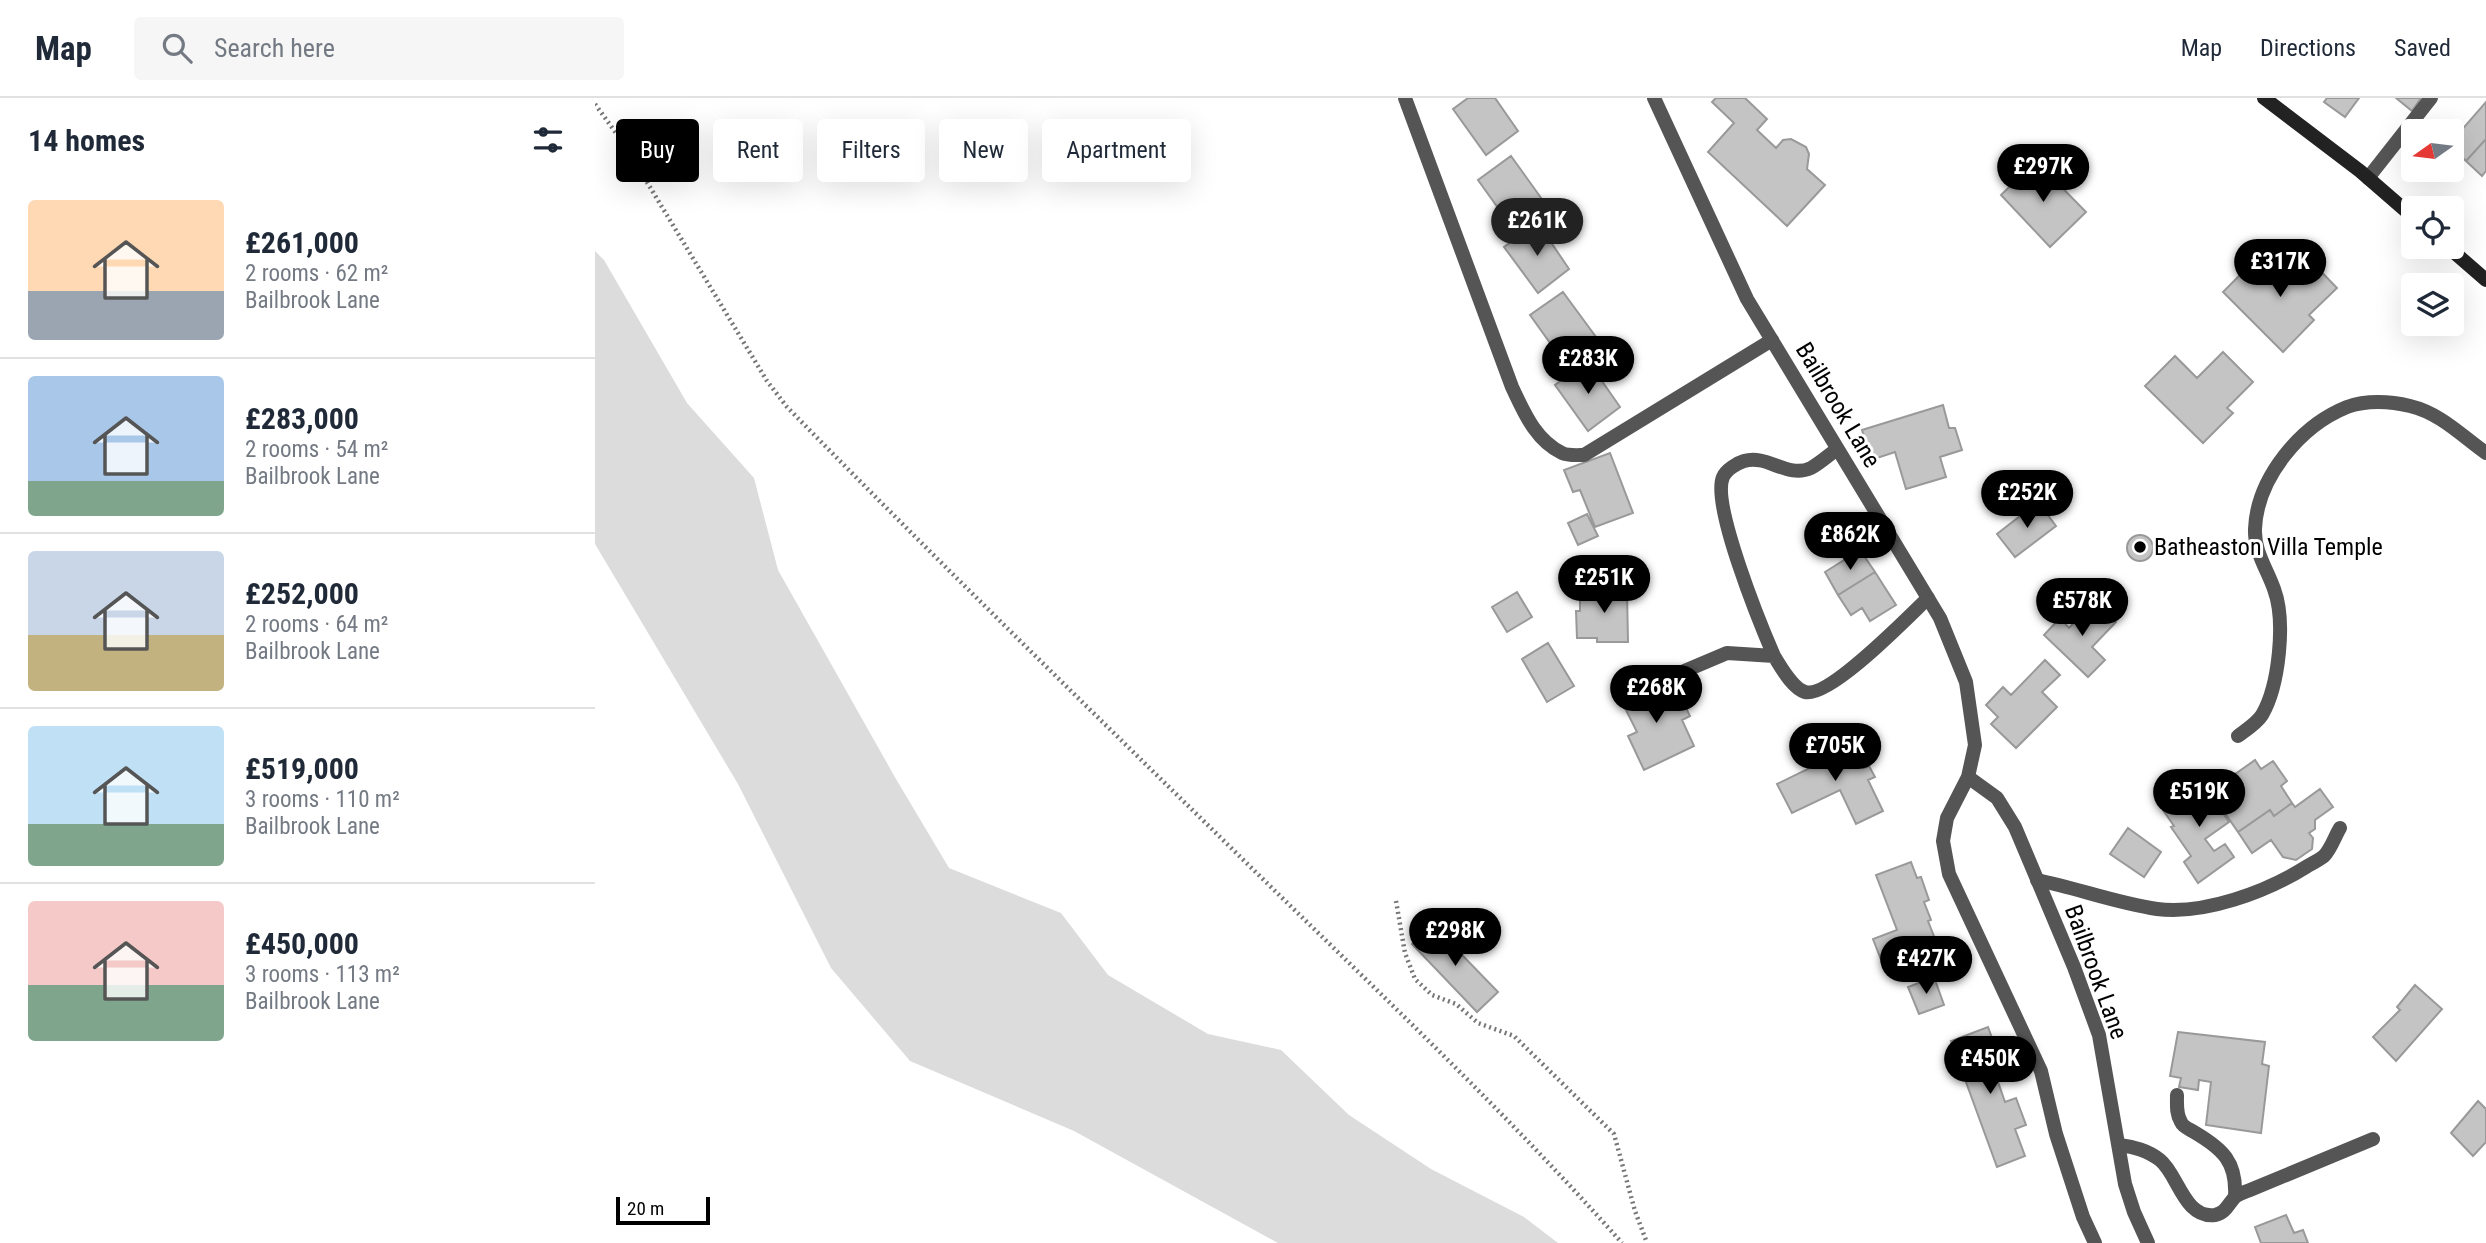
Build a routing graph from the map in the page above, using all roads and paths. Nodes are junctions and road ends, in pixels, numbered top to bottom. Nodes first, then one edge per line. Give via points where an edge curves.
1 (1405, 98) edge
2 (1654, 98) edge
3 (2264, 98) edge
4 (2431, 98) edge
5 (595, 104) edge
6 (2368, 178) junction
7 (2401, 207) edge
8 (2464, 259) edge
9 (2483, 273) edge
10 (1772, 340) junction
11 (1837, 449) junction
12 (2486, 453) edge
13 (1928, 598) junction
14 (1774, 656) junction
15 (1675, 675) dead end
16 (2238, 736) dead end
17 (1968, 778) junction
18 (2340, 828) dead end
19 (2037, 880) junction
20 (1396, 901) dead end
21 (2177, 1095) dead end
22 (2373, 1139) dead end
23 (2119, 1145) junction
24 (2235, 1197) junction
25 (1622, 1243) edge
26 (1647, 1243) edge
27 (2095, 1243) edge
28 (2148, 1243) edge

1 - 10 street via 1512,387 1529,423 1564,454 1584,455
2 - 10 street, Bailbrook Lane via 1747,299
3 - 6 street
4 - 6 street
5 - 25 path via 787,407 950,573 1409,1021
6 - 7 street
8 - 9 street
10 - 11 street, Bailbrook Lane
11 - 13 street, Bailbrook Lane
11 - 14 street via 1801,470 1784,470 1762,459 1743,461 1723,477 1723,507 1750,602
12 - 16 street via 2432,414 2410,405 2379,401 2348,407 2321,421 2288,451 2269,478 2255,529 2257,550 2279,611 2278,658 2262,716
13 - 14 street via 1864,659 1825,688 1804,692
13 - 17 street, Bailbrook Lane via 1966,682 1975,745
14 - 15 street via 1727,653
17 - 19 street, Bailbrook Lane via 1997,797
17 - 27 street, Bailbrook Lane via 1947,818 1943,841 1949,874 2042,1071 2056,1134
18 - 19 street via 2324,856 2289,878 2241,897 2193,908 2160,909
19 - 23 street, Bailbrook Lane via 2099,1035
20 - 26 path via 1405,953 1415,979 1478,1023 1514,1035 1614,1134
21 - 24 street via 2176,1111 2182,1125 2223,1151 2232,1167
22 - 24 street
23 - 24 street via 2140,1148 2162,1161 2200,1213 2227,1209
23 - 28 street, Bailbrook Lane via 2133,1212

